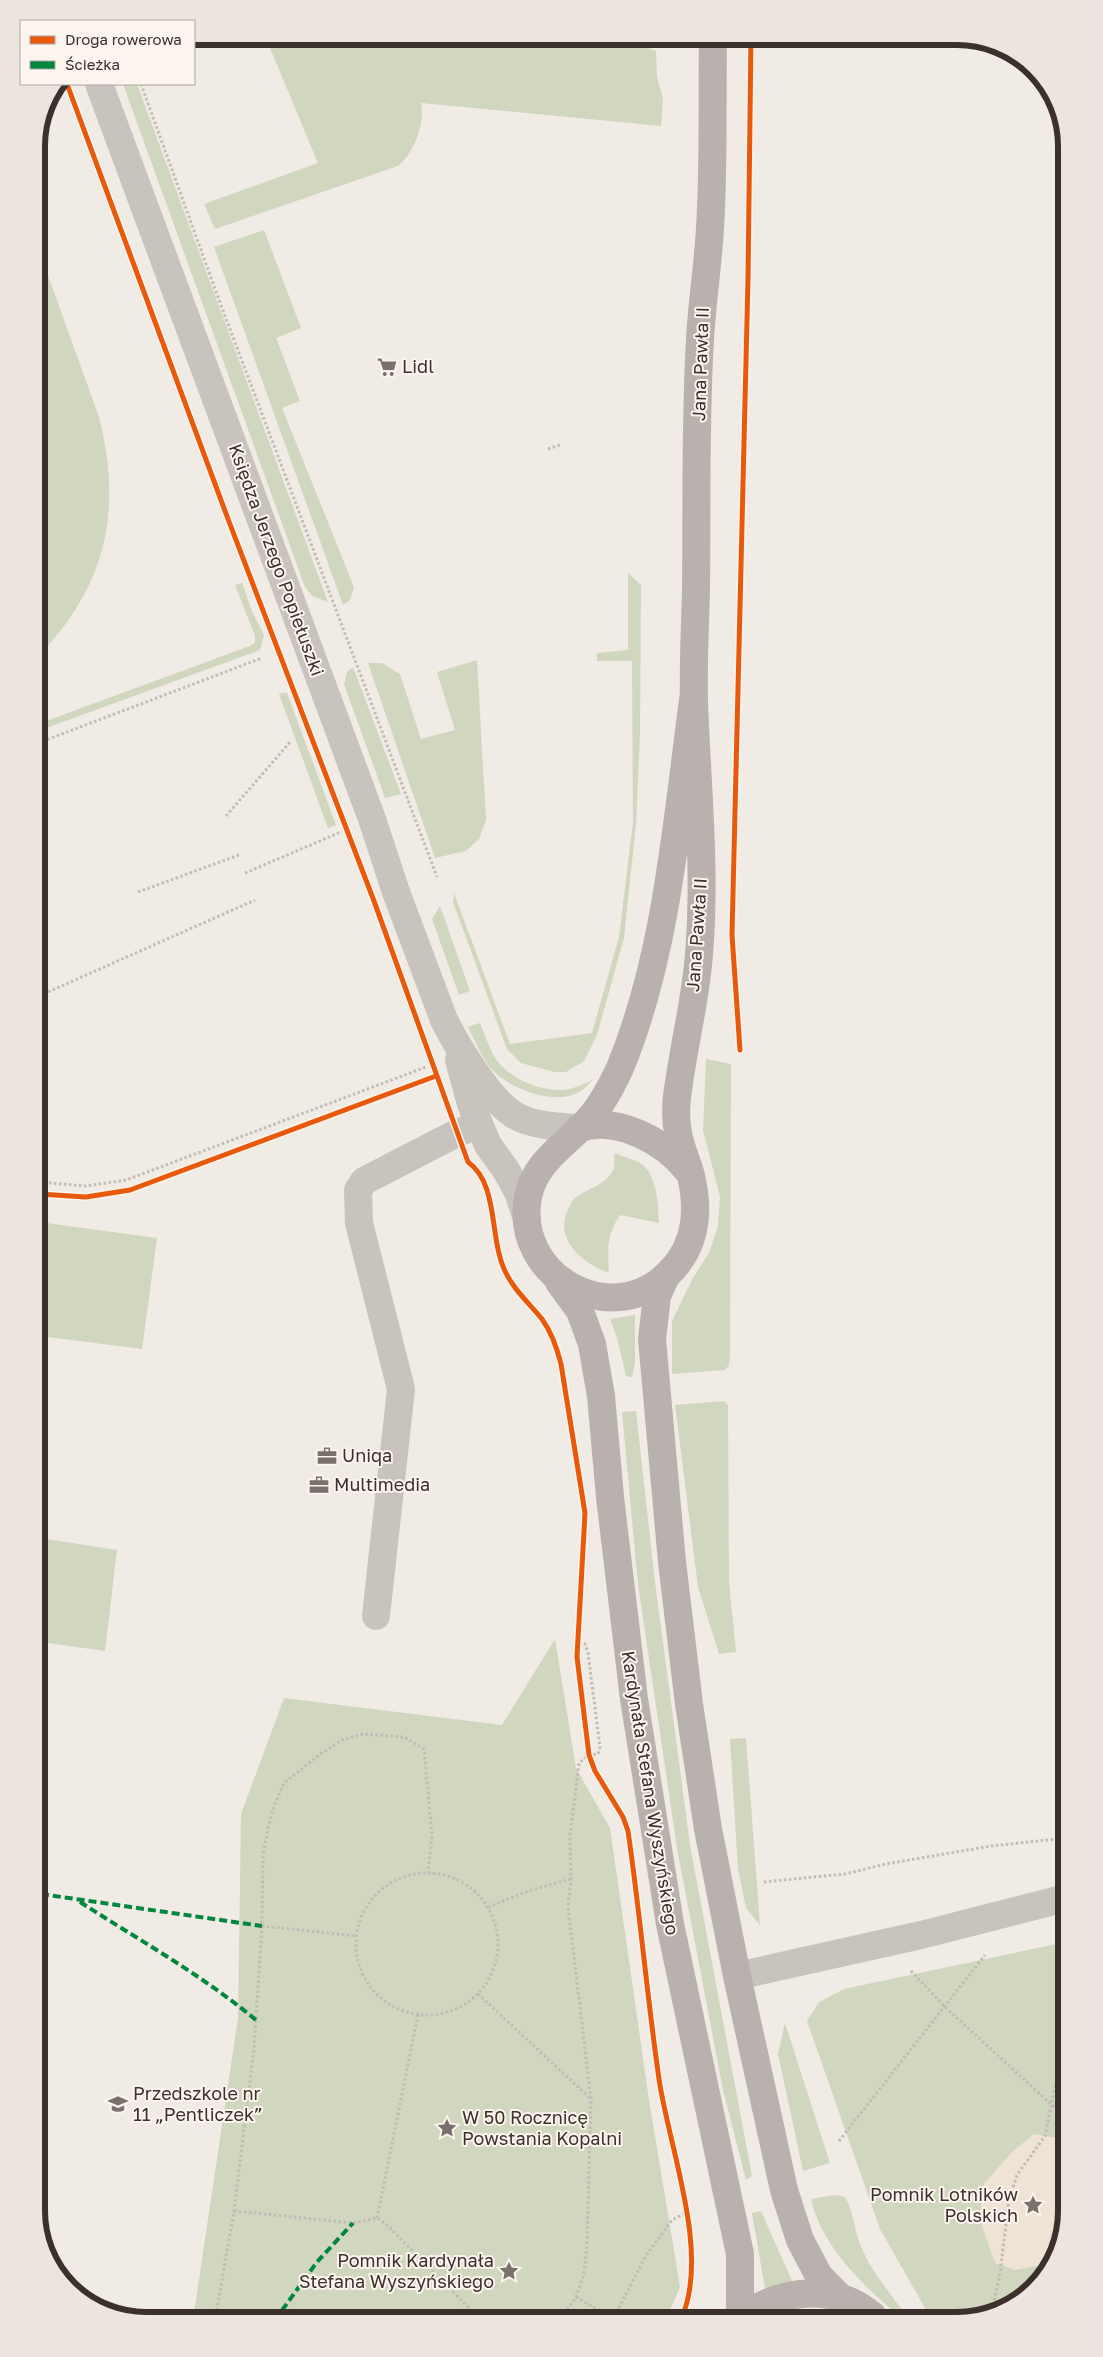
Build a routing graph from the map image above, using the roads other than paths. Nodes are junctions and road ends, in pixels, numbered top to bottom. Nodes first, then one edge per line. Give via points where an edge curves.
1 (714, 45) edge
2 (98, 85) edge
3 (694, 693) junction
4 (452, 1037) junction
5 (479, 1124) junction
6 (579, 1128) junction
7 (691, 1175) junction
8 (527, 1219) junction
9 (554, 1275) junction
10 (665, 1278) junction
11 (376, 1616) dead end
12 (1058, 1900) edge
13 (737, 1976) junction
14 (841, 2298) junction
15 (741, 2312) edge
16 (748, 2312) edge
17 (866, 2312) edge

1 - 3 main road, Jana Pawła II via 710,226 700,340
2 - 4 street, Księdza Jerzego Popiełuszki
3 - 6 main road, Jana Pawła II via 658,937 637,1018 618,1071 590,1118
3 - 7 main road, Jana Pawła II via 701,913 699,958 677,1112 678,1134
4 - 5 street, Księdza Jerzego Popiełuszki
4 - 6 street, Księdza Jerzego Popiełuszki via 506,1110 535,1123
5 - 8 street, Księdza Jerzego Popiełuszki via 488,1145 518,1192
5 - 11 street via 452,1134 364,1181 358,1190 359,1223 401,1389
6 - 7 main road via 600,1126 642,1134 677,1157
6 - 8 main road via 546,1159 535,1177 528,1197
7 - 10 main road via 696,1218 692,1239 683,1258
8 - 9 main road via 531,1240 540,1259
9 - 10 main road via 571,1288 612,1298 632,1295 653,1287
9 - 15 main road, Kardynała Stefana Wyszyńskiego via 580,1311 592,1344 601,1396 634,1700 670,1924 740,2254
10 - 13 main road via 656,1296 652,1339 672,1562 708,1829
12 - 13 street
13 - 14 main road via 784,2190 800,2240 819,2276
14 - 16 main road via 806,2293 783,2296
14 - 17 main road

